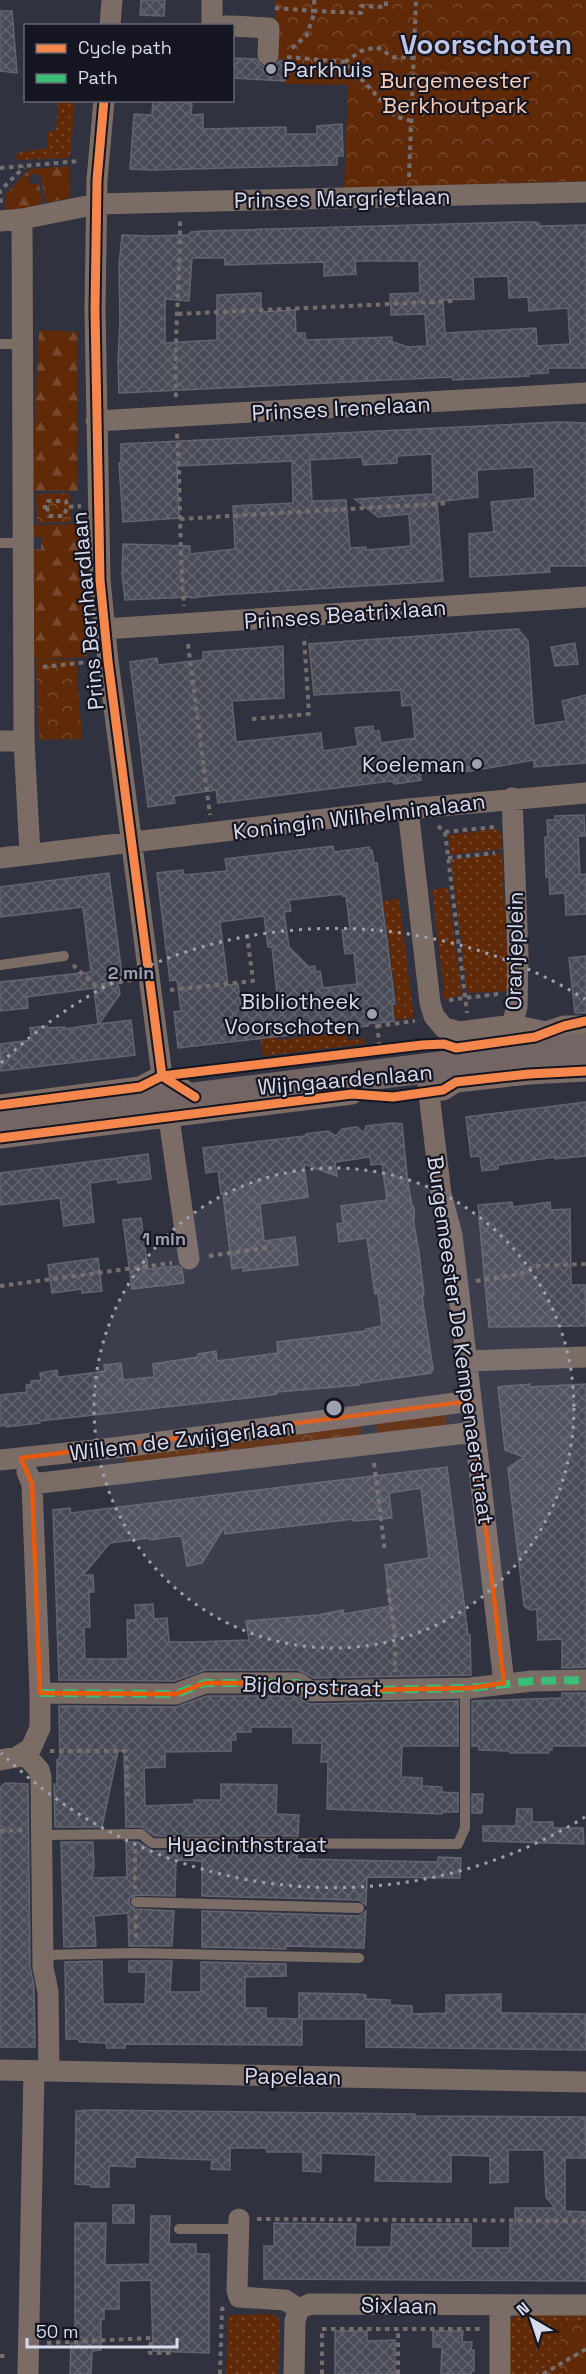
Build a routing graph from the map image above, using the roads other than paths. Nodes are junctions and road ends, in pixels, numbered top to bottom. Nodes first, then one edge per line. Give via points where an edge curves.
1 (112, 0) edge
2 (212, 0) edge
3 (110, 24) edge
4 (212, 24) edge
5 (234, 26) edge
6 (278, 56) road end
7 (104, 102) edge
8 (586, 192) edge
9 (97, 204) junction
10 (8, 220) edge
11 (22, 344) junction
12 (0, 345) edge
13 (586, 393) edge
14 (96, 421) junction
15 (0, 543) edge
16 (23, 543) junction
17 (586, 597) edge
18 (104, 629) junction
19 (0, 741) edge
20 (24, 741) junction
21 (586, 793) edge
22 (512, 798) junction
23 (408, 809) junction
24 (132, 843) junction
25 (30, 854) junction
26 (0, 858) edge
27 (64, 956) road end
28 (0, 965) edge
29 (512, 1025) junction
30 (586, 1026) edge
31 (586, 1048) edge
32 (368, 1064) junction
33 (586, 1071) edge
34 (162, 1076) junction
35 (427, 1080) junction
36 (195, 1097) junction
37 (0, 1105) edge
38 (169, 1118) junction
39 (0, 1122) edge
40 (0, 1138) edge
41 (189, 1259) road end
42 (586, 1357) edge
43 (466, 1361) junction
44 (471, 1401) junction
45 (475, 1432) junction
46 (21, 1458) junction
47 (0, 1460) edge
48 (32, 1484) junction
49 (586, 1680) edge
50 (504, 1683) junction
51 (465, 1688) junction
52 (40, 1693) junction
53 (29, 1758) junction
54 (0, 1760) edge
55 (41, 1835) junction
56 (135, 1902) dead end
57 (359, 1908) dead end
58 (43, 1955) junction
59 (359, 1958) dead end
60 (0, 2070) edge
61 (42, 2071) junction
62 (586, 2082) edge
63 (238, 2224) joint
64 (179, 2229) dead end
65 (586, 2305) edge
66 (500, 2306) junction
67 (299, 2309) junction
68 (28, 2374) edge
69 (294, 2374) edge
70 (500, 2374) edge

1 - 3 street
2 - 4 street
5 - 6 street via 269,28
7 - 9 street, Prins Bernhardlaan
8 - 9 street, Prinses Margrietlaan
9 - 10 street, Prinses Margrietlaan
9 - 14 street, Prins Bernhardlaan
10 - 11 street
11 - 12 lane
11 - 16 street
13 - 14 street, Prinses Irenelaan
14 - 18 street, Prins Bernhardlaan
15 - 16 lane
16 - 20 street
17 - 18 street, Prinses Beatrixlaan
18 - 24 street, Prins Bernhardlaan
19 - 20 street
20 - 25 street
21 - 22 street, Koningin Wilhelminalaan
22 - 23 street, Koningin Wilhelminalaan
22 - 29 street, Oranjeplein via 518,955 518,1007
23 - 24 street, Koningin Wilhelminalaan
23 - 29 street, Oranjeplein via 432,1009 444,1028 460,1032
24 - 25 street, Koningin Wilhelminalaan
24 - 34 street, Prins Bernhardlaan via 157,984
25 - 26 street, Koningin Wilhelminalaan
27 - 28 lane
29 - 30 street via 546,1032 564,1026
31 - 35 main road, Wijngaardenlaan
32 - 35 main road, Wijngaardenlaan
32 - 36 main road, Wijngaardenlaan
32 - 38 street, Wijngaardenlaan via 352,1094
33 - 35 street, Wijngaardenlaan via 456,1082 444,1090
34 - 36 street
34 - 37 street via 140,1087
35 - 43 street, Burgemeester De Kempenaerstraat via 441,1194 452,1235
36 - 39 main road, Wijngaardenlaan
38 - 40 street, Wijngaardenlaan
38 - 41 street
42 - 43 street
43 - 44 street, Burgemeester De Kempenaerstraat
44 - 45 street, Burgemeester De Kempenaerstraat
44 - 46 street, Willem de Zwijgerlaan
45 - 48 street, Willem de Zwijgerlaan
45 - 50 street, Burgemeester De Kempenaerstraat
46 - 47 street, Willem de Zwijgerlaan
46 - 48 street
48 - 52 street
49 - 50 street, Bijdorpstraat
50 - 51 street, Bijdorpstraat
51 - 52 street, Bijdorpstraat via 310,1691 298,1683 206,1683 176,1694
51 - 55 lane, Hyacinthstraat via 465,1828 458,1844 152,1844 141,1834
52 - 53 street via 40,1728
53 - 54 street
53 - 55 street via 41,1777
55 - 58 street
56 - 57 lane
58 - 59 lane
58 - 61 street via 48,1992
60 - 61 street, Papelaan
61 - 62 street, Papelaan
61 - 68 street
63 - 64 lane
63 - 67 street via 240,2297 285,2300
65 - 66 street, Sixlaan
66 - 67 street, Sixlaan via 309,2304
66 - 70 street
67 - 69 street via 295,2321

